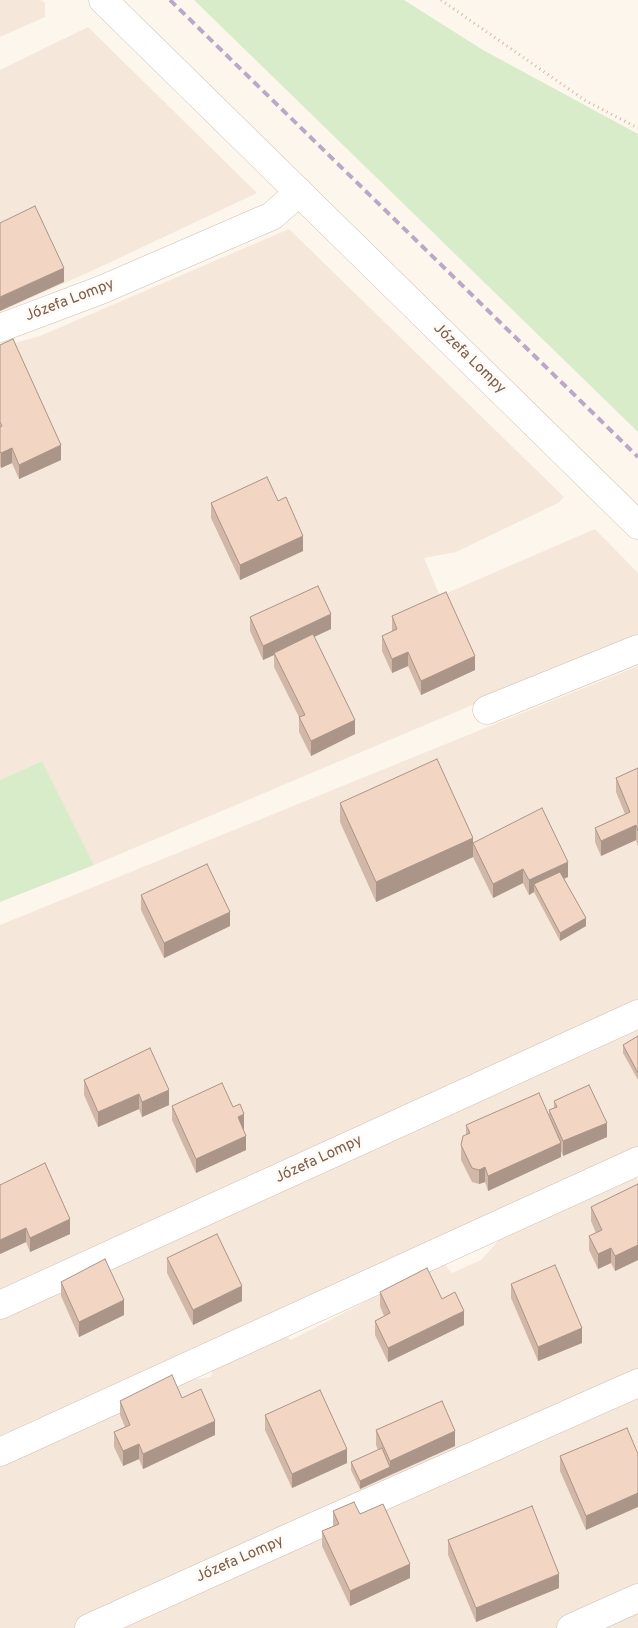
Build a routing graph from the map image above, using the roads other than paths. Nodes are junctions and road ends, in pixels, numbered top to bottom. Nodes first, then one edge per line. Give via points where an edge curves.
1 (103, 0) edge
2 (299, 192) junction
3 (0, 328) edge
4 (638, 525) edge
5 (638, 649) edge
6 (487, 710) dead end
7 (638, 1014) edge
8 (638, 1161) edge
9 (0, 1305) edge
10 (638, 1383) edge
11 (0, 1452) edge
12 (638, 1598) edge
13 (89, 1628) edge
14 (570, 1628) edge

1 - 2 street, Józefa Lompy
2 - 3 street, Józefa Lompy via 272,216 101,290
2 - 4 street, Józefa Lompy
5 - 6 street
7 - 9 street, Józefa Lompy
8 - 11 street
10 - 13 street, Józefa Lompy
12 - 14 street

